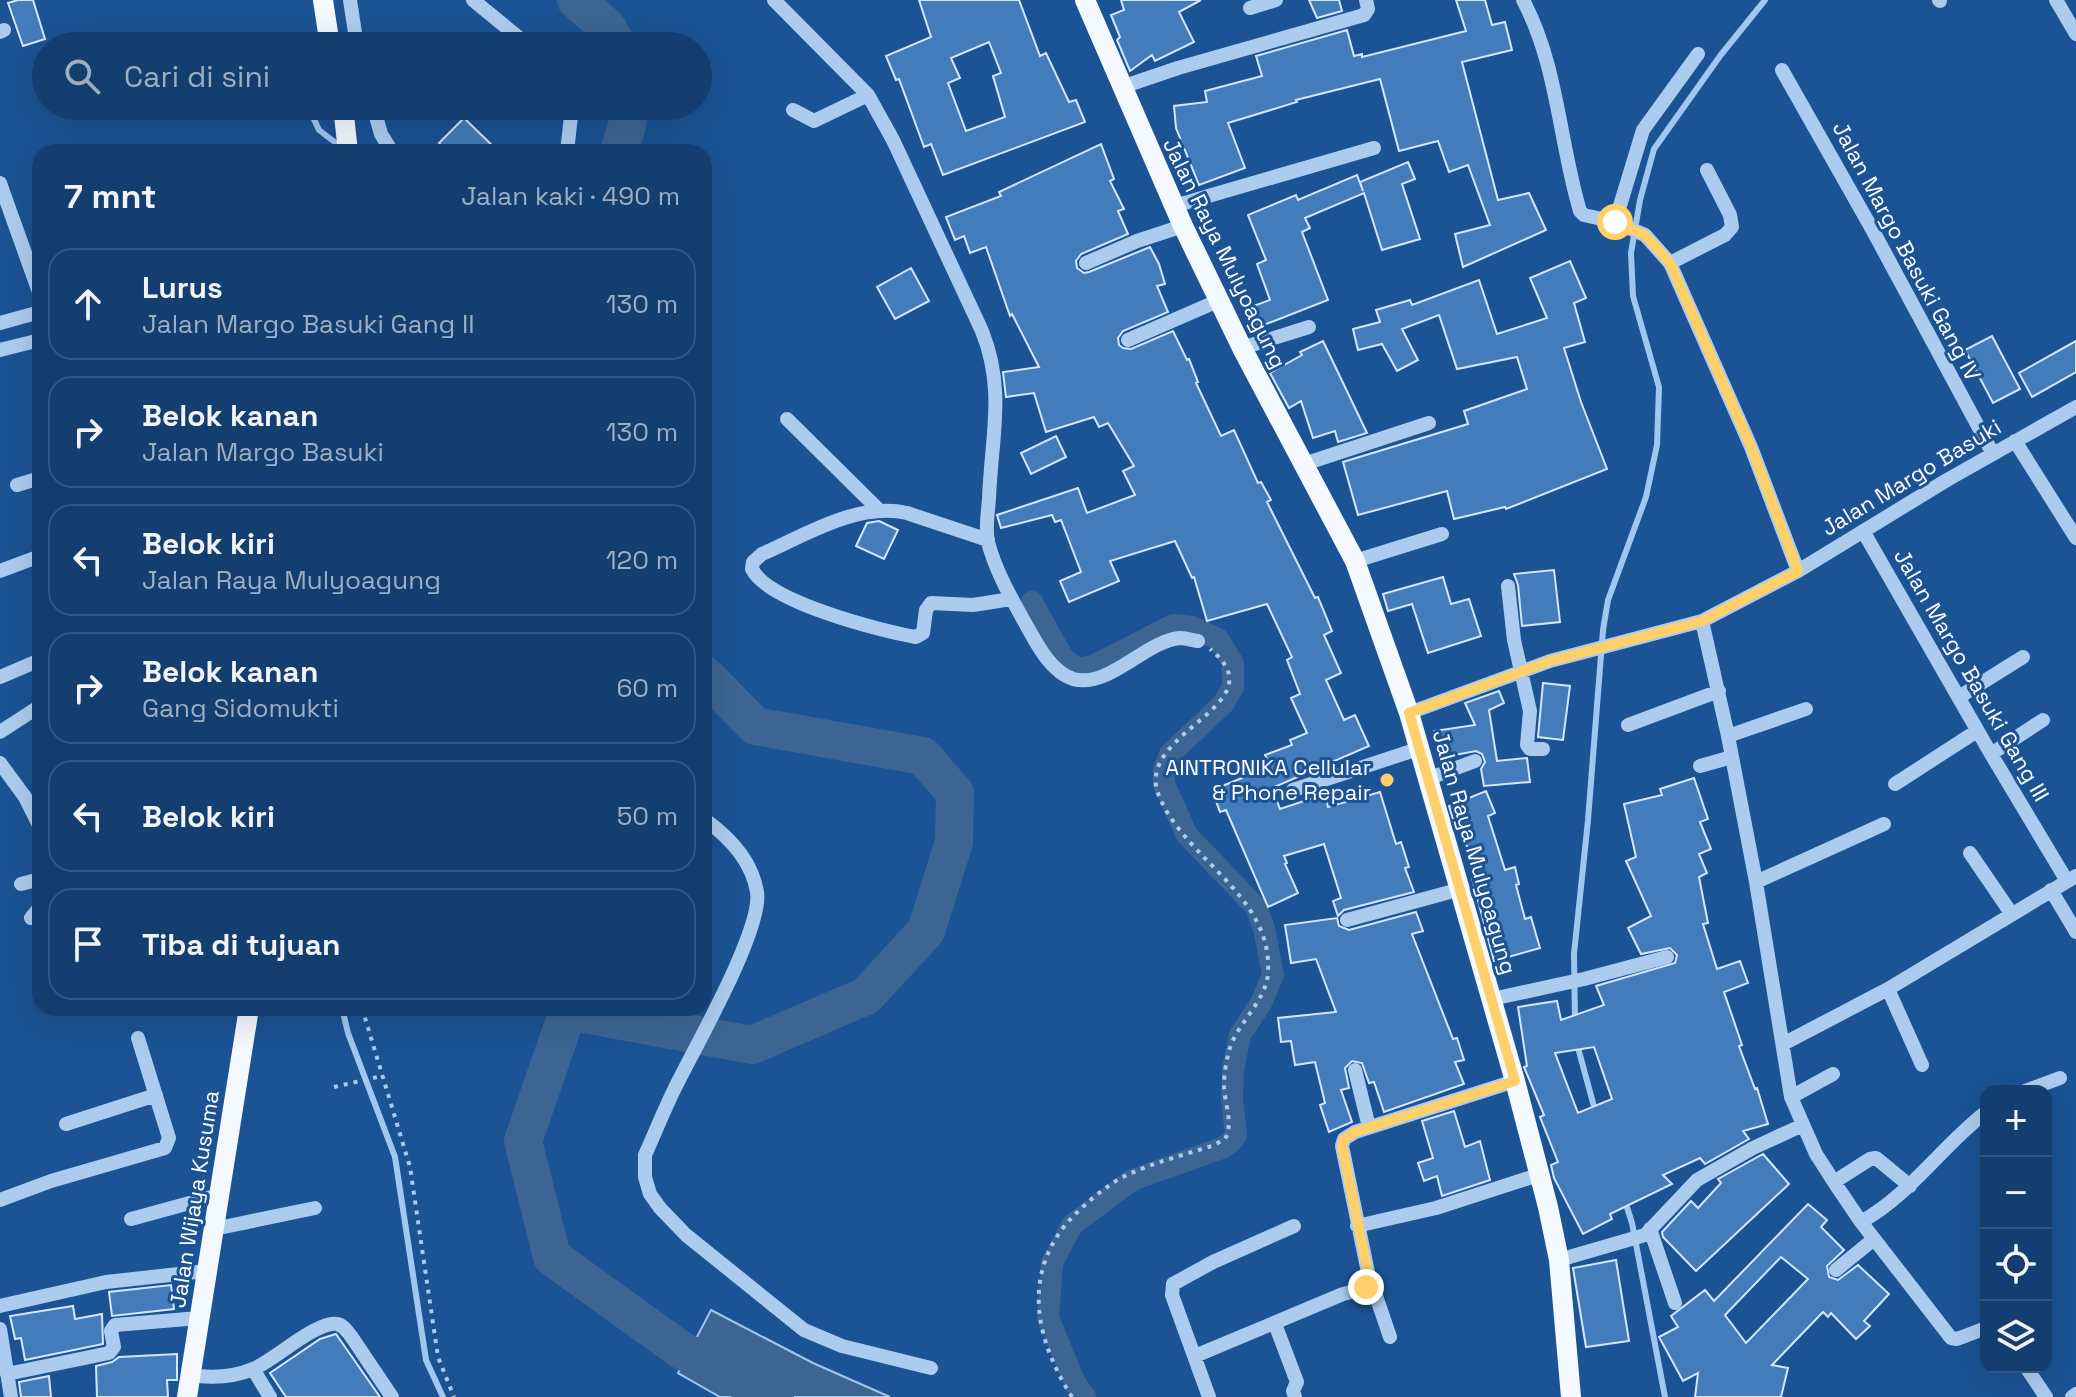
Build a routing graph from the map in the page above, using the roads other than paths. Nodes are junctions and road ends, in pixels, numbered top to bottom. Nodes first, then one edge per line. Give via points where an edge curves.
1 (323, 0) edge
2 (350, 0) edge
3 (473, 0) edge
4 (774, 0) edge
5 (1085, 0) edge
6 (1276, 0) edge
7 (1366, 0) edge
8 (1523, 0) edge
9 (2056, 0) edge
10 (1250, 8) dead end
11 (328, 32) edge
12 (355, 32) edge
13 (512, 32) edge
14 (2076, 34) edge
15 (1698, 54) dead end
16 (1782, 70) dead end
17 (1122, 87) junction
18 (868, 95) junction
19 (793, 110) dead end
20 (345, 120) edge
21 (377, 120) edge
22 (571, 120) edge
23 (347, 144) edge
24 (387, 144) edge
25 (568, 144) edge
26 (1374, 148) dead end
27 (1707, 170) dead end
28 (0, 183) edge
29 (1174, 206) junction
30 (1617, 223) junction
31 (1183, 226) junction
32 (1086, 263) dead end
33 (1670, 263) junction
34 (32, 272) edge
35 (1220, 300) junction
36 (32, 314) edge
37 (0, 323) edge
38 (1309, 327) dead end
39 (1128, 340) dead end
40 (32, 342) edge
41 (1242, 348) junction
42 (0, 350) edge
43 (2076, 407) edge
44 (787, 419) dead end
45 (1429, 423) dead end
46 (2015, 441) junction
47 (1993, 454) junction
48 (1304, 464) junction
49 (32, 480) edge
50 (17, 485) dead end
51 (880, 511) junction
52 (2071, 520) edge
53 (1863, 531) junction
54 (1442, 534) dead end
55 (2076, 538) edge
56 (988, 540) junction
57 (32, 559) edge
58 (1355, 561) junction
59 (0, 571) edge
60 (1798, 571) junction
61 (1508, 586) dead end
62 (1011, 599) junction
63 (1702, 621) junction
64 (1198, 641) road end
65 (2023, 657) dead end
66 (32, 663) edge
67 (1521, 671) junction
68 (0, 677) edge
69 (1719, 691) junction
70 (1959, 697) junction
71 (1806, 709) dead end
72 (32, 711) edge
73 (1409, 713) junction
74 (2043, 720) dead end
75 (1628, 725) dead end
76 (1977, 731) junction
77 (0, 732) edge
78 (1728, 736) junction
79 (1421, 748) junction
80 (1543, 749) dead end
81 (1991, 754) junction
82 (1732, 757) junction
83 (1475, 761) dead end
84 (0, 763) edge
85 (1700, 766) dead end
86 (1430, 778) junction
87 (1895, 784) dead end
88 (1293, 790) dead end
89 (32, 811) edge
90 (1884, 824) dead end
91 (712, 826) edge
92 (1970, 853) dead end
93 (2072, 879) edge
94 (32, 881) edge
95 (1756, 882) junction
96 (21, 884) dead end
97 (1461, 889) junction
98 (2051, 890) junction
99 (2011, 913) junction
100 (1347, 920) dead end
101 (2076, 932) edge
102 (1667, 957) dead end
103 (1888, 989) junction
104 (1492, 999) junction
105 (712, 1013) edge
106 (248, 1016) edge
107 (711, 1016) edge
108 (138, 1038) dead end
109 (1783, 1044) junction
110 (1922, 1065) dead end
111 (1355, 1070) dead end
112 (1833, 1074) dead end
113 (2060, 1078) dead end
114 (1515, 1081) junction
115 (2041, 1085) edge
116 (1791, 1097) junction
117 (147, 1098) junction
118 (1980, 1117) edge
119 (66, 1124) dead end
120 (1803, 1125) junction
121 (1369, 1127) junction
122 (1538, 1175) junction
123 (1834, 1182) junction
124 (1910, 1186) junction
125 (219, 1195) junction
126 (0, 1200) edge
127 (315, 1208) dead end
128 (131, 1219) dead end
129 (1861, 1222) junction
130 (1294, 1226) dead end
131 (1357, 1226) junction
132 (214, 1229) junction
133 (1647, 1232) junction
134 (1874, 1239) junction
135 (1559, 1260) junction
136 (1836, 1270) dead end
137 (206, 1271) junction
138 (1371, 1287) junction
139 (1675, 1303) dead end
140 (0, 1306) edge
141 (199, 1318) junction
142 (1275, 1324) junction
143 (0, 1329) edge
144 (1980, 1330) edge
145 (1390, 1337) dead end
146 (1195, 1356) junction
147 (931, 1368) dead end
148 (253, 1369) junction
149 (2030, 1373) edge
150 (7, 1374) junction
151 (190, 1375) junction
152 (11, 1397) edge
153 (187, 1397) edge
154 (270, 1397) edge
155 (392, 1397) edge
156 (1209, 1397) edge
157 (1295, 1397) edge
158 (1571, 1397) edge
159 (2046, 1397) edge

1 - 11 main road
2 - 12 street
3 - 13 street
4 - 18 street
5 - 17 main road, Jalan Raya Mulyoagung
6 - 10 street
7 - 17 street via 1364,15
8 - 30 street via 1555,91 1580,211
9 - 14 street
15 - 30 street via 1643,130
16 - 47 street, Jalan Margo Basuki Gang IV
17 - 29 main road, Jalan Raya Mulyoagung
18 - 19 street via 814,121
18 - 56 street via 993,358 996,421
20 - 23 main road
21 - 24 street
22 - 25 street
26 - 29 street
27 - 33 street via 1732,227
28 - 34 street
29 - 31 main road, Jalan Raya Mulyoagung
30 - 33 street via 1645,235
31 - 32 street
31 - 35 main road, Jalan Raya Mulyoagung
33 - 60 street via 1751,447
35 - 39 street
35 - 41 main road, Jalan Raya Mulyoagung
36 - 37 street
38 - 41 street
40 - 42 street
41 - 48 main road, Jalan Raya Mulyoagung
43 - 46 street, Jalan Margo Basuki
44 - 51 street
45 - 48 street
46 - 47 street, Jalan Margo Basuki
46 - 52 street
47 - 53 street, Jalan Margo Basuki
48 - 58 main road, Jalan Raya Mulyoagung
49 - 50 street
51 - 56 street via 907,513
51 - 62 street via 848,518 762,554 752,569 765,584 793,600 916,637 925,629 931,603 973,605
52 - 55 street
53 - 60 street, Jalan Margo Basuki
53 - 70 street, Jalan Margo Basuki Gang III
54 - 58 street
56 - 62 street
57 - 59 street
58 - 73 main road, Jalan Raya Mulyoagung
60 - 63 street, Jalan Margo Basuki
61 - 67 street
62 - 64 street via 1041,651 1073,679 1106,674 1166,641
63 - 67 street, Jalan Margo Basuki
63 - 69 street
65 - 70 street
66 - 68 street
67 - 73 street, Jalan Margo Basuki
67 - 80 street via 1530,711 1527,745
69 - 75 street
69 - 78 street
70 - 76 street, Jalan Margo Basuki Gang III
71 - 78 street
72 - 77 street
73 - 79 main road, Jalan Raya Mulyoagung
74 - 81 street
76 - 81 street, Jalan Margo Basuki Gang III
76 - 87 street
78 - 82 street
79 - 86 main road, Jalan Raya Mulyoagung
79 - 88 street
81 - 93 street, Jalan Margo Basuki Gang III
82 - 85 street
82 - 95 street
83 - 86 street
84 - 89 street
86 - 97 main road, Jalan Raya Mulyoagung
90 - 95 street
91 - 105 street via 749,867 757,892 756,913
92 - 99 street
93 - 98 street
94 - 96 street
95 - 109 street
97 - 100 street
97 - 104 main road, Jalan Raya Mulyoagung
98 - 99 street
98 - 101 street
99 - 103 street
102 - 104 street
103 - 109 street
103 - 110 street
104 - 114 main road, Jalan Raya Mulyoagung
106 - 125 main road, Jalan Wijaya Kusuma
107 - 147 street via 645,1155 650,1194 686,1235 804,1330 842,1346
108 - 117 street
109 - 116 street
111 - 121 street
112 - 116 street
113 - 115 street
114 - 121 street
114 - 122 main road, Jalan Raya Mulyoagung
116 - 120 street
117 - 119 street
117 - 126 street via 169,1138 161,1151
118 - 124 street
120 - 123 street
120 - 133 street via 1697,1180
121 - 131 street via 1349,1134 1342,1146
122 - 131 street via 1422,1212
122 - 135 main road, Jalan Raya Mulyoagung
123 - 124 street via 1876,1158
123 - 129 street
124 - 129 street
125 - 128 street
125 - 132 main road, Jalan Wijaya Kusuma
127 - 132 street
129 - 134 street
130 - 146 street via 1173,1284 1172,1295
131 - 138 street
132 - 137 main road, Jalan Wijaya Kusuma
133 - 135 street via 1629,1242
133 - 139 street
134 - 136 street
134 - 144 street via 1951,1338
135 - 158 main road, Jalan Raya Mulyoagung
137 - 140 street via 106,1282
137 - 141 main road, Jalan Wijaya Kusuma
138 - 142 street
138 - 145 street
141 - 150 street via 118,1324 112,1328 114,1347 109,1353
141 - 151 main road, Jalan Wijaya Kusuma
142 - 146 street
142 - 157 street via 1297,1382
143 - 150 street
146 - 156 street
148 - 151 street
148 - 154 street
148 - 155 street via 322,1327 336,1324 351,1336
149 - 159 street
150 - 152 street
151 - 153 main road, Jalan Wijaya Kusuma

